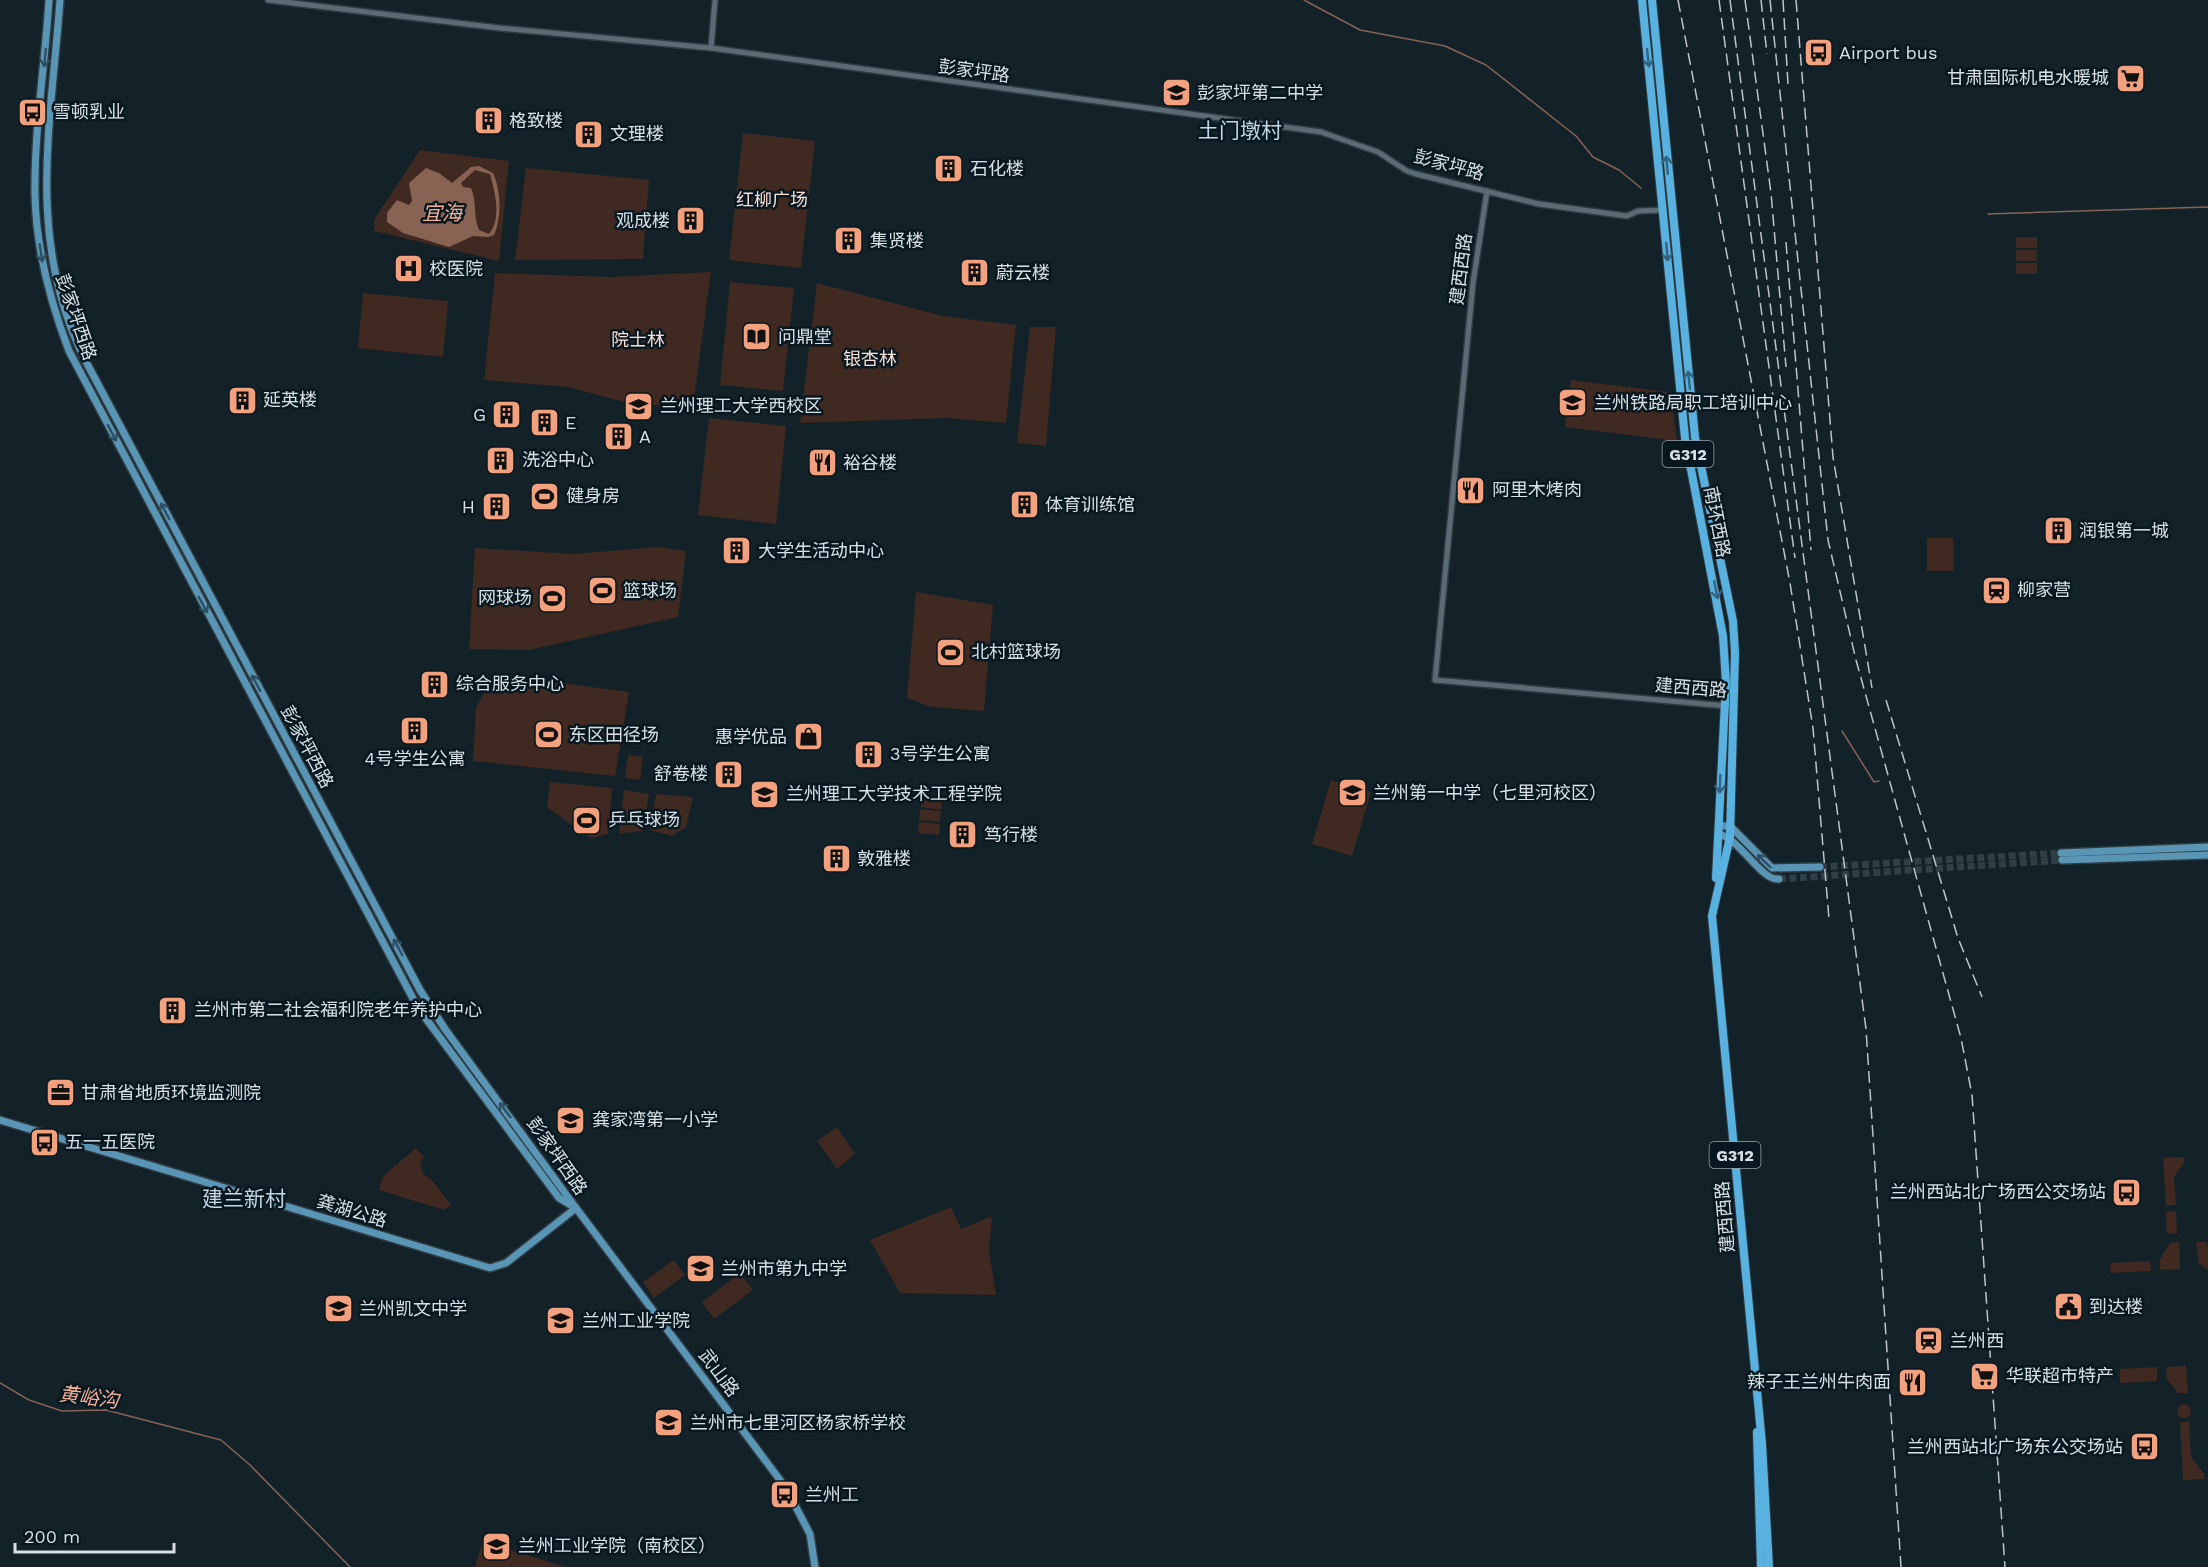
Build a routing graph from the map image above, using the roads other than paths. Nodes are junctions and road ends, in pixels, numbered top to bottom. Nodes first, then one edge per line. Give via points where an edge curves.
1 (49, 0) edge
2 (60, 0) edge
3 (268, 0) edge
4 (715, 0) edge
5 (1642, 0) edge
6 (1652, 0) edge
7 (711, 48) junction
8 (1486, 191) junction
9 (1663, 210) junction
10 (1723, 706) junction
11 (1735, 707) junction
12 (1719, 825) junction
13 (1731, 827) junction
14 (1719, 834) junction
15 (1730, 837) junction
16 (2208, 847) edge
17 (2208, 855) edge
18 (1820, 867) tunnel mouth
19 (1779, 879) tunnel mouth
20 (1713, 907) junction
21 (0, 1120) edge
22 (576, 1208) junction
23 (1758, 1404) junction
24 (815, 1567) edge
25 (1761, 1567) edge
26 (1769, 1567) edge

1 -> 22 main road, 彭家坪西路 via 35,195 46,281 69,351 418,1008 559,1197
22 -> 2 main road, 彭家坪西路 via 420,990 74,336 58,289 45,200
3 - 7 street, 彭家坪路
4 - 7 street
5 -> 9 highway, 南环西路 / G312
11 -> 6 highway, 南环西路 / G312 via 1733,621 1695,437
7 - 8 street, 彭家坪路 via 1321,132 1378,152 1407,171
8 - 9 street, 彭家坪路 via 1599,214 1627,216
8 - 10 street, 建西西路 via 1473,282 1435,680
9 -> 10 highway, 南环西路 / G312 via 1685,438 1723,636
10 - 11 street, 建西西路
10 -> 12 highway, 南环西路 / G312
11 - 13 highway, 建西西路 / G312
12 - 13 main road
12 - 14 highway, 南环西路 / G312
13 - 15 highway, 建西西路 / G312
18 -> 13 main road via 1772,868
14 - 15 main road
14 - 20 highway, 南环西路 / G312
15 - 19 main road via 1768,877
15 - 20 highway, 建西西路 / G312
16 - 17 main road via 2061,857
20 - 23 highway, 建西西路 / G312
21 - 22 main road, 龚湖公路 via 490,1268 506,1263
22 - 24 main road, 武山路 via 786,1488 810,1534
23 - 25 highway, 建西西路 / G312
23 - 26 highway, 建西西路 / G312

